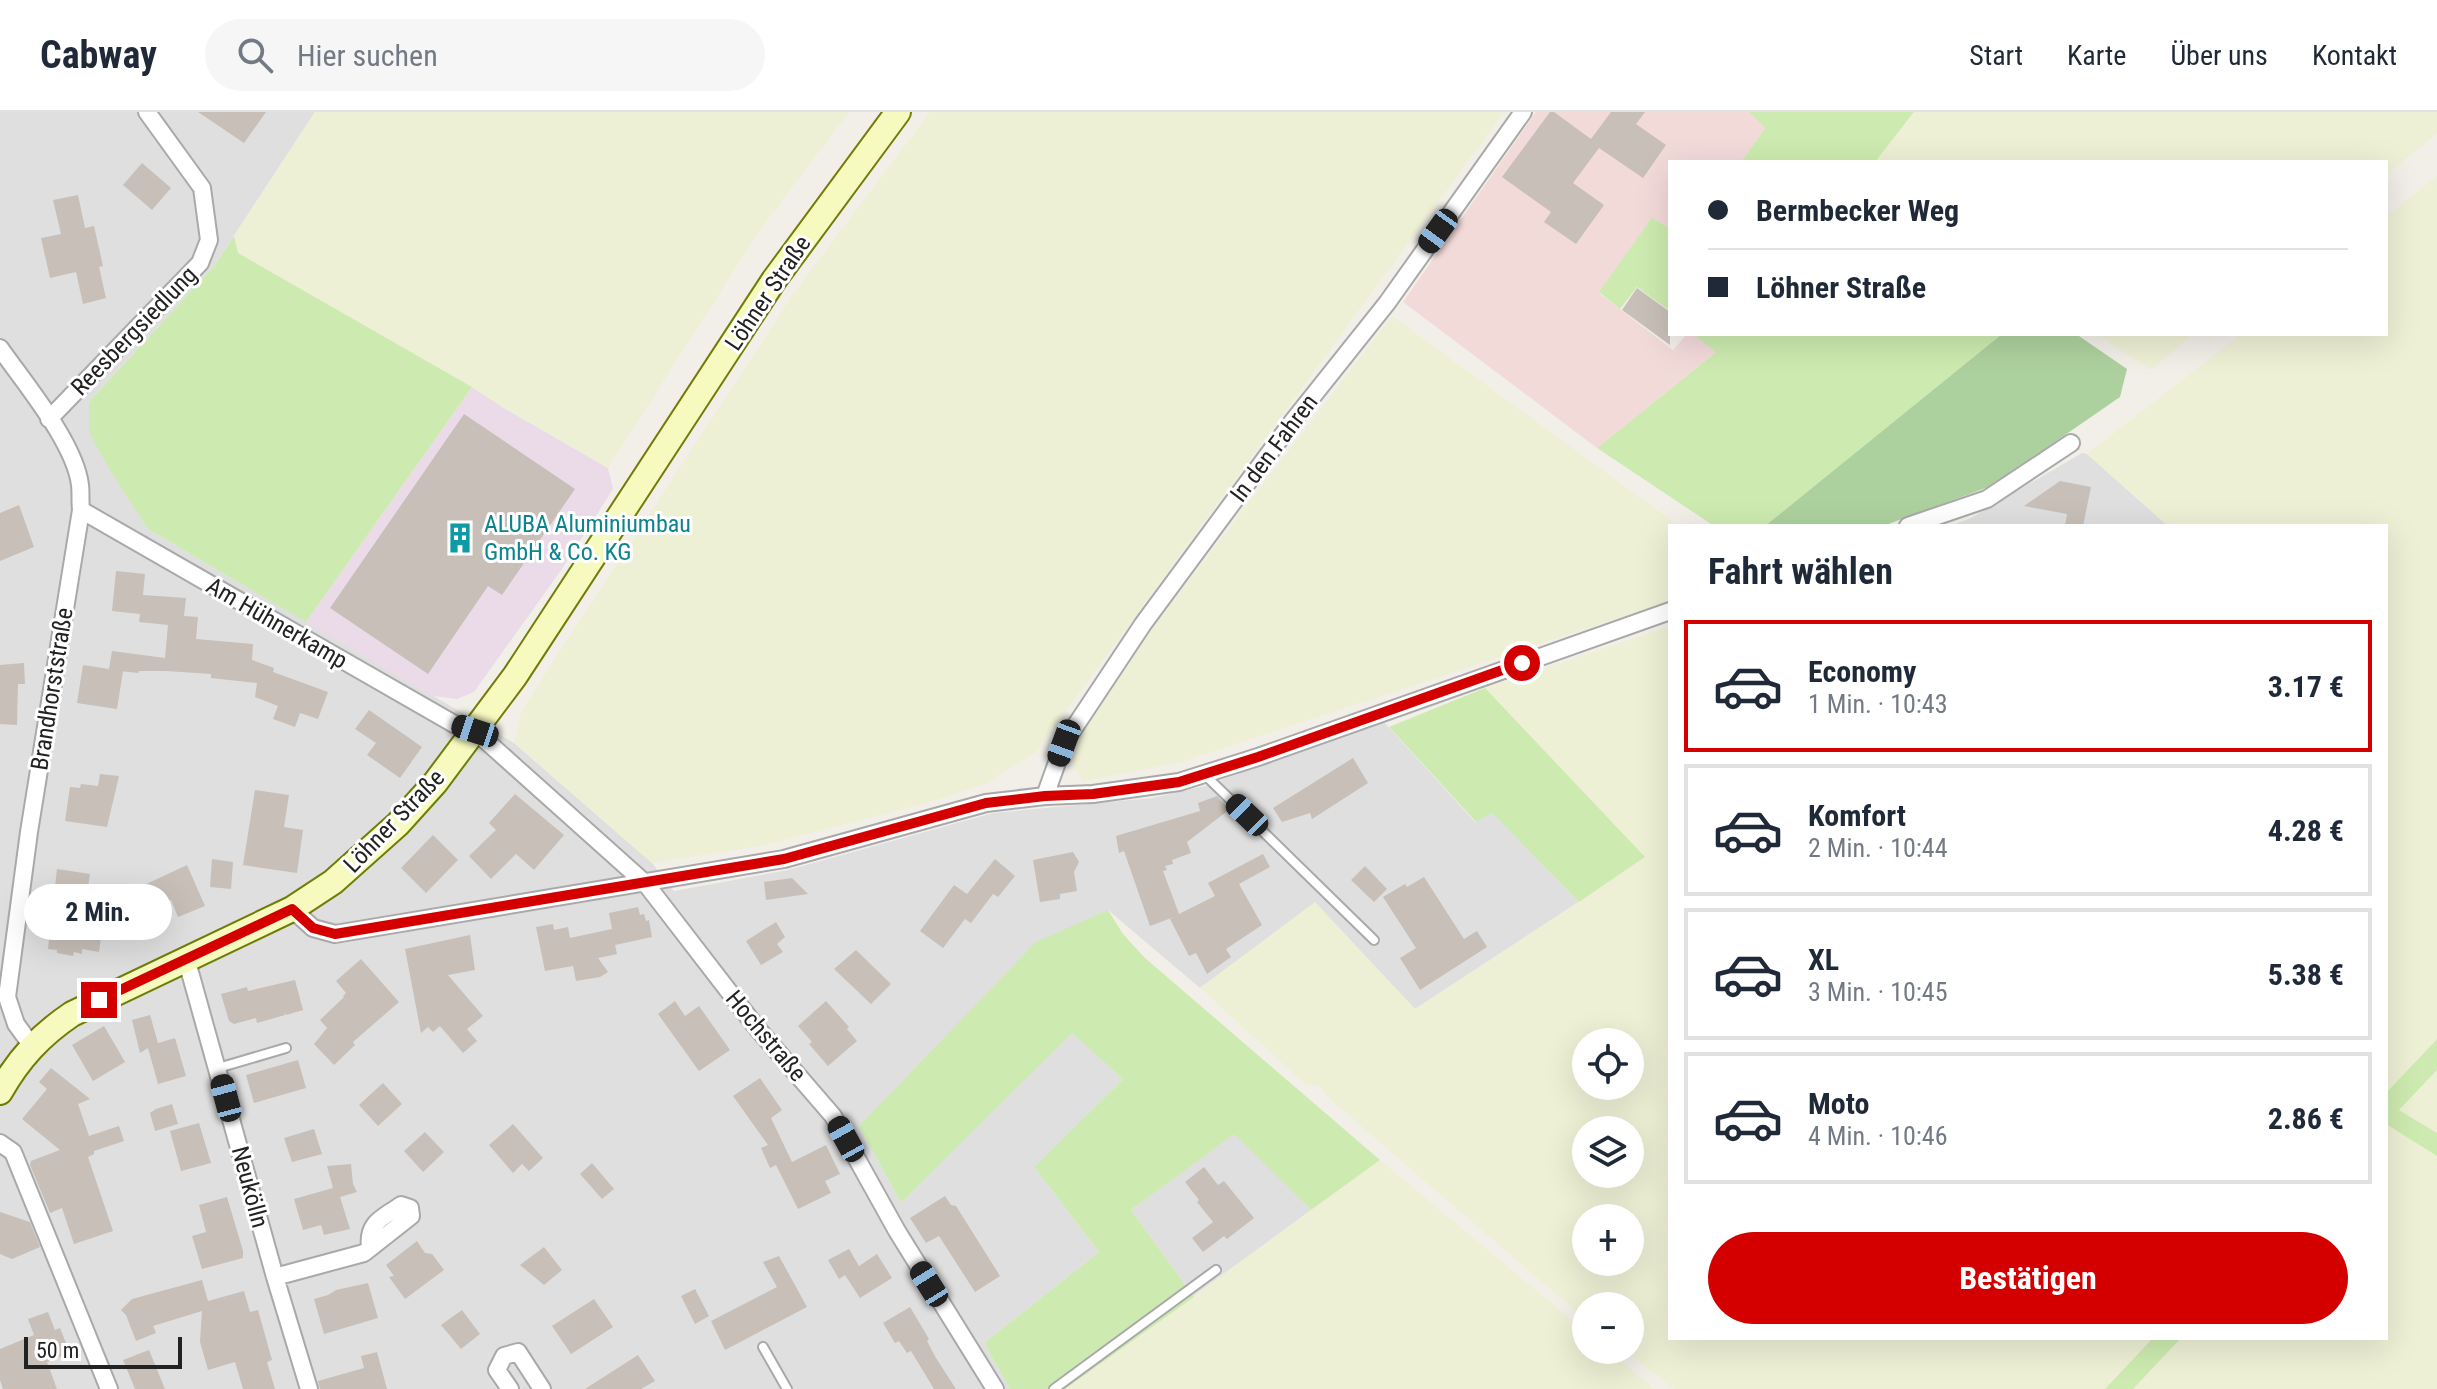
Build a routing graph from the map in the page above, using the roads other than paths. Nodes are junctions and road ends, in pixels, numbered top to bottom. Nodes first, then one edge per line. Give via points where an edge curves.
1 (147, 112) edge
2 (898, 112) edge
3 (1523, 112) edge
4 (0, 348) edge
5 (49, 419) junction
6 (2071, 443) dead end
7 (81, 510) junction
8 (1914, 524) edge
9 (1668, 612) edge
10 (475, 731) junction
11 (1204, 774) junction
12 (1045, 796) junction
13 (646, 884) junction
14 (292, 909) junction
15 (1374, 940) dead end
16 (186, 958) junction
17 (32, 1046) junction
18 (286, 1048) dead end
19 (218, 1068) junction
20 (0, 1092) edge
21 (0, 1143) edge
22 (370, 1247) dead end
23 (1216, 1270) dead end
24 (275, 1277) junction
25 (763, 1347) dead end
26 (109, 1389) edge
27 (309, 1389) edge
28 (510, 1389) edge
29 (542, 1389) edge
30 (787, 1389) edge
31 (995, 1389) edge
32 (1054, 1389) edge

1 - 5 street, Reesbergsiedlung via 202,188 209,240 200,263
2 - 10 main road, Löhner Straße via 774,280
3 - 12 street, In den Fahren via 1387,303 1143,624 1064,743
4 - 5 street, Brandhorststraße
5 - 7 street, Brandhorststraße via 71,455
6 - 8 street via 1987,499
7 - 10 street, Am Hühnerkamp via 454,724
7 - 17 street, Brandhorststraße via 7,997 16,1024
9 - 11 street
10 - 13 street, Hochstraße
10 - 14 main road, Löhner Straße via 398,824 333,882
11 - 12 street via 1093,794
11 - 15 lane
12 - 13 street via 986,803 784,859
13 - 14 street via 335,934 313,928
13 - 31 street, Hochstraße via 833,1116
14 - 16 main road, Löhner Straße
16 - 17 main road, Löhner Straße via 72,1014
16 - 19 street, Neukölln
17 - 20 main road, Löhner Straße
18 - 19 lane
19 - 24 street, Neukölln
21 - 26 street via 13,1152
22 - 24 street
23 - 32 lane
24 - 27 street, Neukölln
25 - 30 lane
28 - 29 street via 497,1370 504,1356 518,1352

